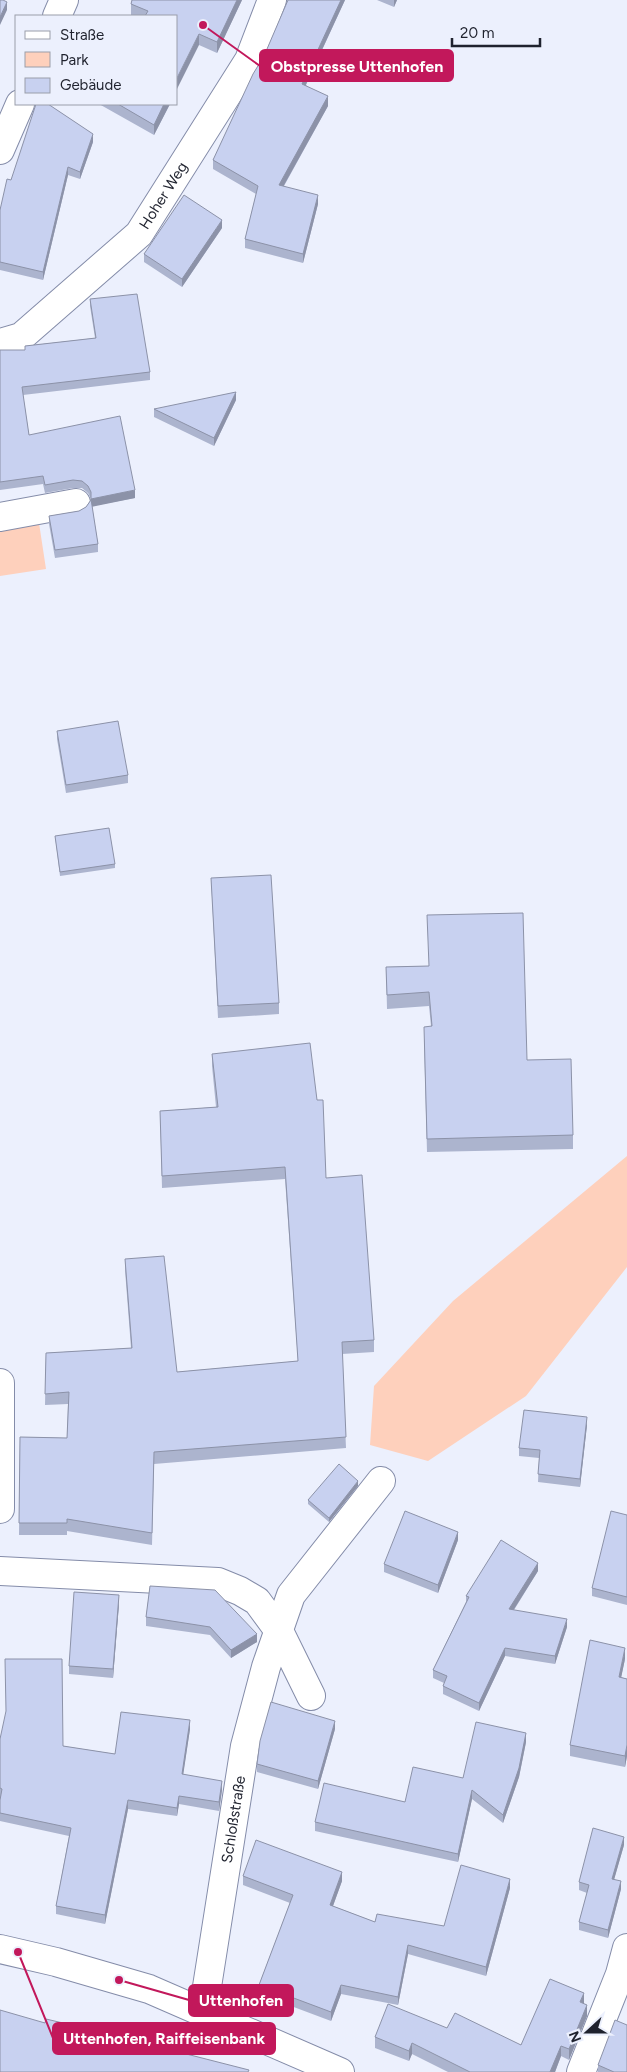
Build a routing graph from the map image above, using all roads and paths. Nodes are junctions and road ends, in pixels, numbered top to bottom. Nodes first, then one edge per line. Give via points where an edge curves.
1 (64, 0) edge
2 (272, 0) edge
3 (57, 15) edge
4 (20, 105) edge
5 (0, 150) edge
6 (0, 343) edge
7 (76, 503) dead end
8 (0, 517) edge
9 (0, 1383) edge
10 (381, 1481) dead end
11 (0, 1509) edge
12 (0, 1571) edge
13 (279, 1631) junction
14 (311, 1696) dead end
15 (627, 1948) edge
16 (0, 1950) edge
17 (203, 2012) junction
18 (340, 2072) edge
19 (581, 2072) edge

1 - 3 street
2 - 6 street, Hoher Weg via 249,60 139,234 21,337
4 - 5 street
7 - 8 street
9 - 11 street
10 - 13 street, Schloßstraße via 291,1595
12 - 13 street via 218,1582 257,1601
13 - 14 street
13 - 17 street, Schloßstraße via 245,1746
15 - 19 street
16 - 17 street via 126,1982
17 - 18 street

